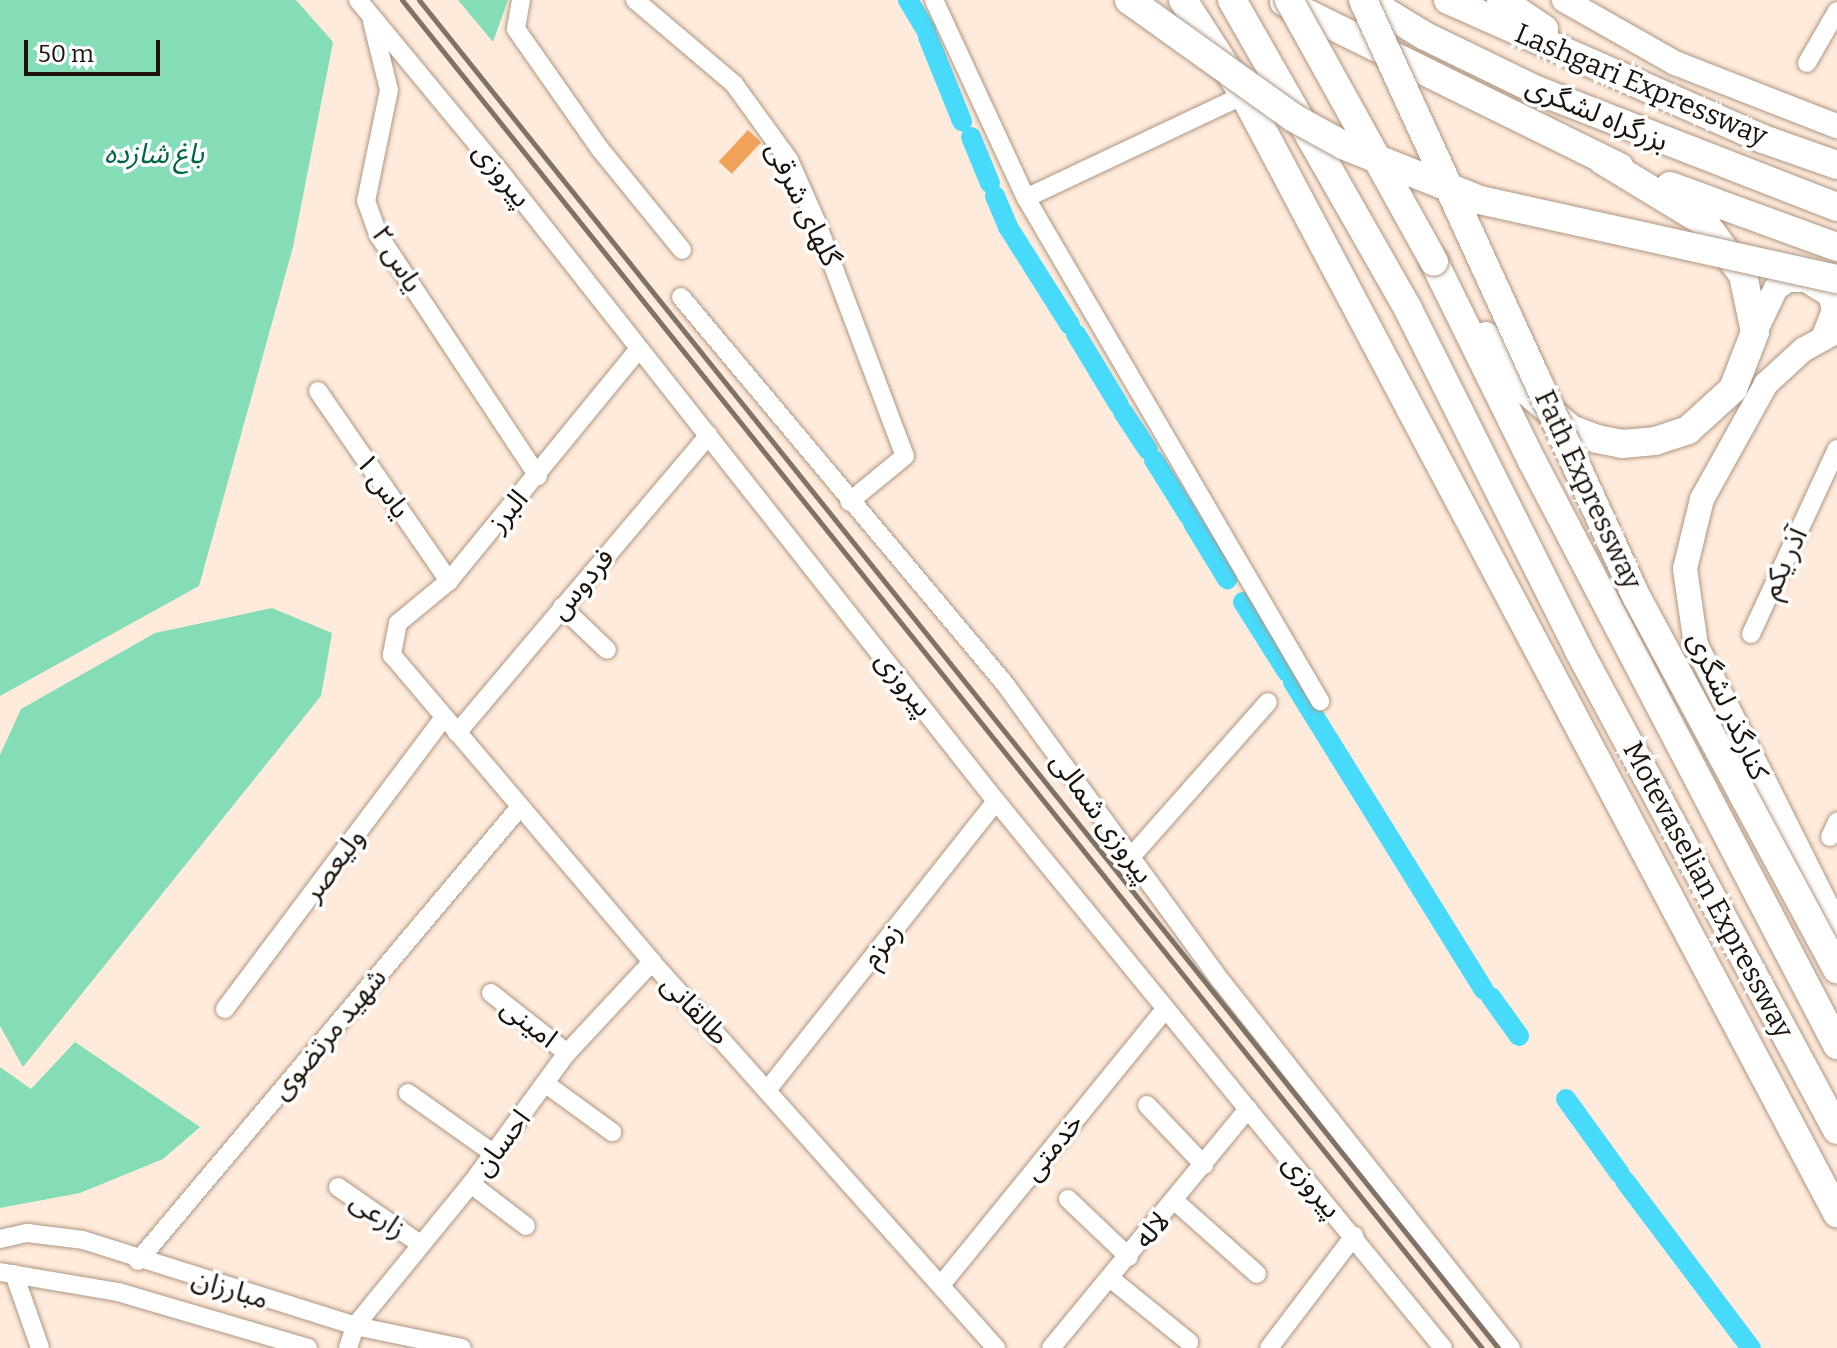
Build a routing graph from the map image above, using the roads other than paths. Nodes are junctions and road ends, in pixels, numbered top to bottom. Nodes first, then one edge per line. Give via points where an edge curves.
1 (521, 0) edge
2 (635, 0) edge
3 (934, 0) edge
4 (1129, 0) edge
5 (1183, 0) edge
6 (1232, 0) edge
7 (1280, 0) edge
8 (1289, 0) edge
9 (1364, 0) edge
10 (1448, 0) edge
11 (1501, 0) edge
12 (1564, 0) edge
13 (364, 7) edge
14 (1837, 11) edge
15 (1807, 63) dead end
16 (1607, 72) junction
17 (1244, 95) junction
18 (1837, 126) edge
19 (1602, 160) junction
20 (1837, 165) edge
21 (1026, 198) junction
22 (1837, 207) edge
23 (1837, 247) edge
24 (682, 250) dead end
25 (1434, 262) junction
26 (1837, 279) edge
27 (681, 297) dead end
28 (1755, 332) junction
29 (1830, 333) edge
30 (638, 350) junction
31 (318, 391) dead end
32 (709, 435) junction
33 (1837, 449) edge
34 (538, 476) junction
35 (849, 502) junction
36 (449, 581) junction
37 (562, 607) junction
38 (1751, 634) dead end
39 (607, 650) dead end
40 (400, 667) joint
41 (1320, 701) dead end
42 (1268, 702) dead end
43 (442, 720) junction
44 (457, 733) junction
45 (996, 801) junction
46 (520, 807) junction
47 (1130, 858) junction
48 (1837, 927) edge
49 (652, 962) junction
50 (1837, 969) edge
51 (491, 993) dead end
52 (225, 1009) dead end
53 (1165, 1009) junction
54 (1837, 1045) edge
55 (567, 1053) junction
56 (546, 1084) junction
57 (768, 1089) junction
58 (408, 1093) dead end
59 (1147, 1105) dead end
60 (1248, 1109) junction
61 (1837, 1130) edge
62 (612, 1132) dead end
63 (494, 1154) junction
64 (1204, 1165) junction
65 (471, 1184) junction
66 (338, 1187) dead end
67 (1068, 1199) dead end
68 (1176, 1202) junction
69 (1836, 1212) edge
70 (526, 1226) dead end
71 (1354, 1236) junction
72 (0, 1239) edge
73 (419, 1243) junction
74 (1129, 1257) junction
75 (138, 1261) junction
76 (7, 1273) edge
77 (1257, 1274) dead end
78 (1110, 1278) junction
79 (941, 1285) junction
80 (355, 1326) junction
81 (1189, 1342) dead end
82 (275, 1343) edge
83 (40, 1348) edge
84 (308, 1348) edge
85 (348, 1348) edge
86 (462, 1348) edge
87 (996, 1348) edge
88 (1051, 1348) edge
89 (1269, 1348) edge
90 (1443, 1348) edge
91 (1511, 1348) edge

1 - 24 street via 516,29 600,149
2 - 35 street, گلهای شرقی via 734,84 789,160 904,452 904,460
3 - 21 street
4 - 26 highway, bridge via 1294,118 1345,146 1480,200
5 - 17 highway
6 - 61 highway, bridge via 1408,309 1578,649
7 - 19 highway
8 - 25 highway, bridge
9 - 22 highway, بزرگراه لشگری via 1534,89
9 - 50 highway, Fath Expressway, bridge via 1636,596
10 - 16 highway, Lashgari Expressway
11 - 16 highway
12 - 18 main road via 1675,63
13 - 30 street, پیروزی
13 - 34 street, یاس ۲ via 389,90 366,201 379,236
14 - 15 street
16 - 20 highway, Lashgari Expressway
17 - 21 street
17 - 69 highway
19 - 23 highway
19 - 28 highway via 1719,235 1743,275
21 - 41 street
25 - 28 highway via 1522,387 1571,429 1597,439 1622,444 1655,441 1688,430 1733,389
25 - 54 highway
27 - 35 street, پیروزی شمالی
28 - 29 main road via 1776,288 1788,280 1806,280 1830,295
29 - 48 main road, کنارگذر لشگری via 1766,384 1702,499 1685,569 1696,645
30 - 32 street, پیروزی
30 - 34 street, البرز
31 - 36 street, یاس ۱
32 - 37 street, فردوس
32 - 45 street, پیروزی
33 - 38 street, آذر یکم
34 - 36 street, البرز
35 - 47 street, پیروزی شمالی via 1005,684
36 - 40 street, البرز via 398,623 390,644
37 - 39 street
37 - 44 street, فردوس
40 - 43 street, طالقانی
42 - 47 street
43 - 44 street, طالقانی
43 - 52 street, ولیعصر
44 - 46 street, طالقانی
45 - 53 street, پیروزی
45 - 57 street, زمزم
46 - 49 street, طالقانی
46 - 75 street, شهید مرتضوی
47 - 91 street, پیروزی شمالی
49 - 55 street, احسان
49 - 57 street, طالقانی
51 - 55 street, امینی
53 - 60 street, پیروزی
53 - 79 street, خدمتی
55 - 56 street, احسان
56 - 62 street
56 - 63 street, احسان
57 - 79 street, طالقانی
58 - 63 street
59 - 64 street
60 - 64 street, لاله
60 - 71 street, پیروزی
63 - 65 street, احسان
64 - 68 street, لاله
65 - 70 street
65 - 73 street, احسان
66 - 73 street, زارعی
67 - 74 street
68 - 74 street, لاله
68 - 77 street
71 - 89 street
71 - 90 street, پیروزی
72 - 75 street, مبارزان via 27,1233 83,1240
73 - 80 street, احسان
74 - 78 street, لاله
75 - 80 street, مبارزان
76 - 82 street, مبارزان via 118,1292
76 - 83 street
78 - 81 street
78 - 88 street, لاله
79 - 87 street, طالقانی
80 - 85 street, احسان
80 - 86 street, مبارزان
82 - 84 street, مبارزان

